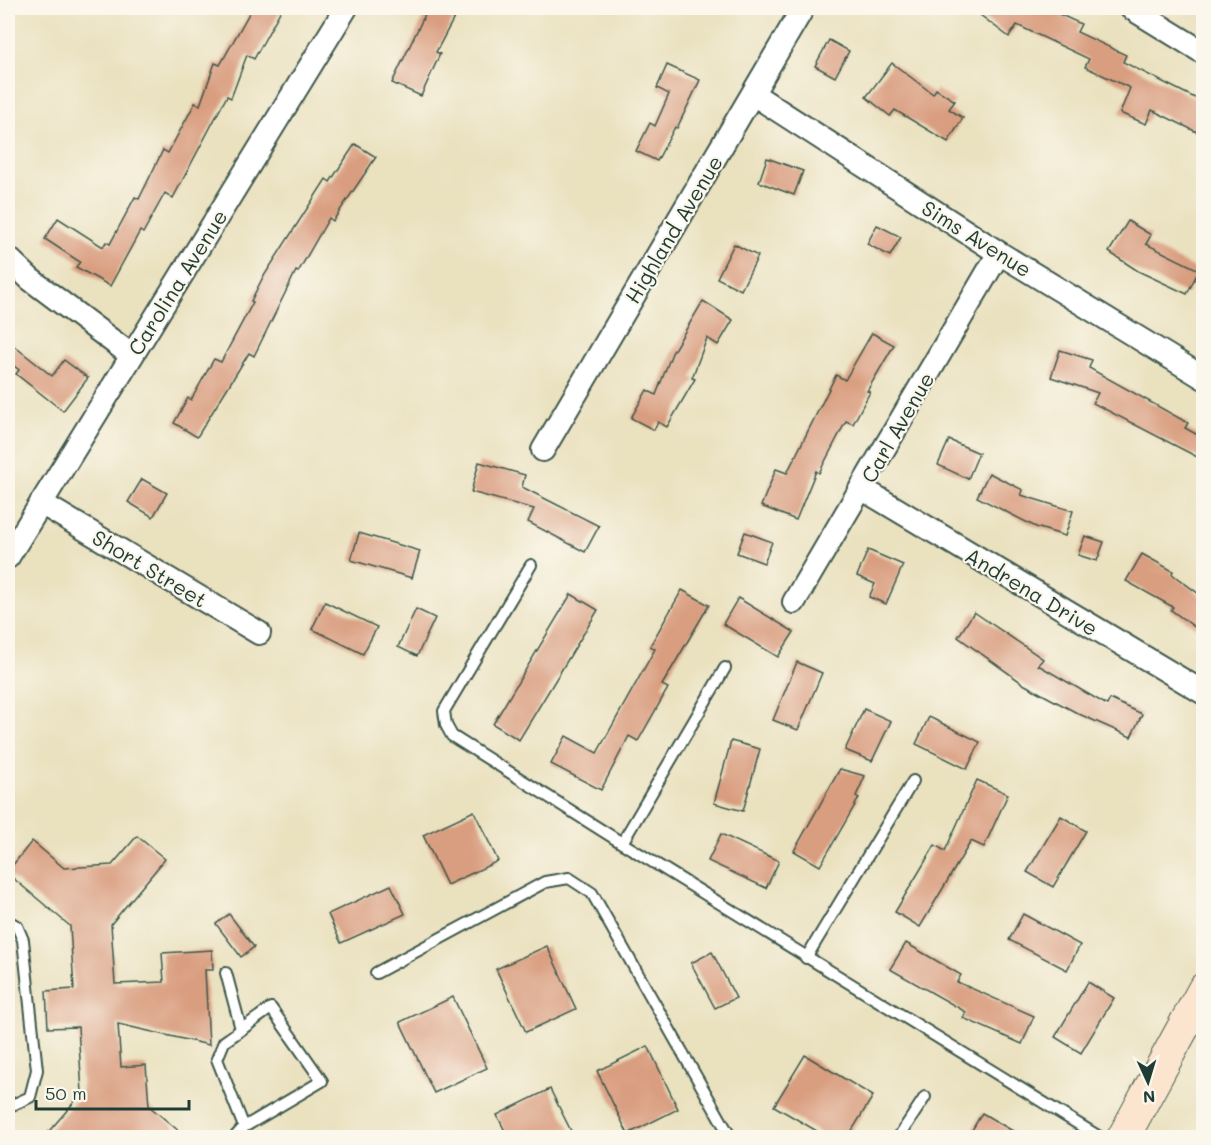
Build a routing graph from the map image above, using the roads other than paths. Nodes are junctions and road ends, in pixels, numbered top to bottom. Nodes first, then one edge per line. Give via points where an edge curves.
1 (346, 8) edge
2 (803, 8) edge
3 (1131, 8) edge
4 (1203, 53) edge
5 (753, 94) junction
6 (999, 253) junction
7 (8, 258) edge
8 (131, 355) junction
9 (1203, 378) edge
10 (543, 450) dead end
11 (861, 488) junction
12 (41, 502) junction
13 (8, 557) edge
14 (531, 565) dead end
15 (794, 602) dead end
16 (259, 633) dead end
17 (724, 668) dead end
18 (1203, 693) edge
19 (913, 781) dead end
20 (622, 843) junction
21 (8, 921) edge
22 (806, 958) junction
23 (226, 973) dead end
24 (376, 973) dead end
25 (1203, 989) edge
26 (241, 1029) junction
27 (925, 1097) dead end
28 (8, 1107) edge
29 (244, 1127) junction
30 (726, 1136) edge
31 (234, 1137) edge
32 (898, 1137) edge
33 (1101, 1137) edge
34 (1123, 1137) edge

1 - 8 street, Carolina Avenue
2 - 5 street, Highland Avenue
3 - 4 street
5 - 6 street, Sims Avenue
5 - 10 street, Highland Avenue
6 - 9 street, Sims Avenue
6 - 11 street, Carl Avenue
7 - 8 street
8 - 12 street, Carolina Avenue
11 - 15 street, Carl Avenue
11 - 18 street, Andrena Drive
12 - 13 street, Carolina Avenue
12 - 16 street, Short Street
14 - 20 lane via 444,711 446,725 452,736
17 - 20 lane
19 - 22 lane
20 - 22 lane
21 - 28 lane via 17,926 23,940 37,1070 30,1097
22 - 33 lane
23 - 26 lane
24 - 30 lane via 544,882 569,878 592,893
25 - 34 main road
26 - 29 lane via 224,1042 217,1059
26 - 29 lane via 271,1008 322,1081
27 - 32 lane
29 - 31 lane

